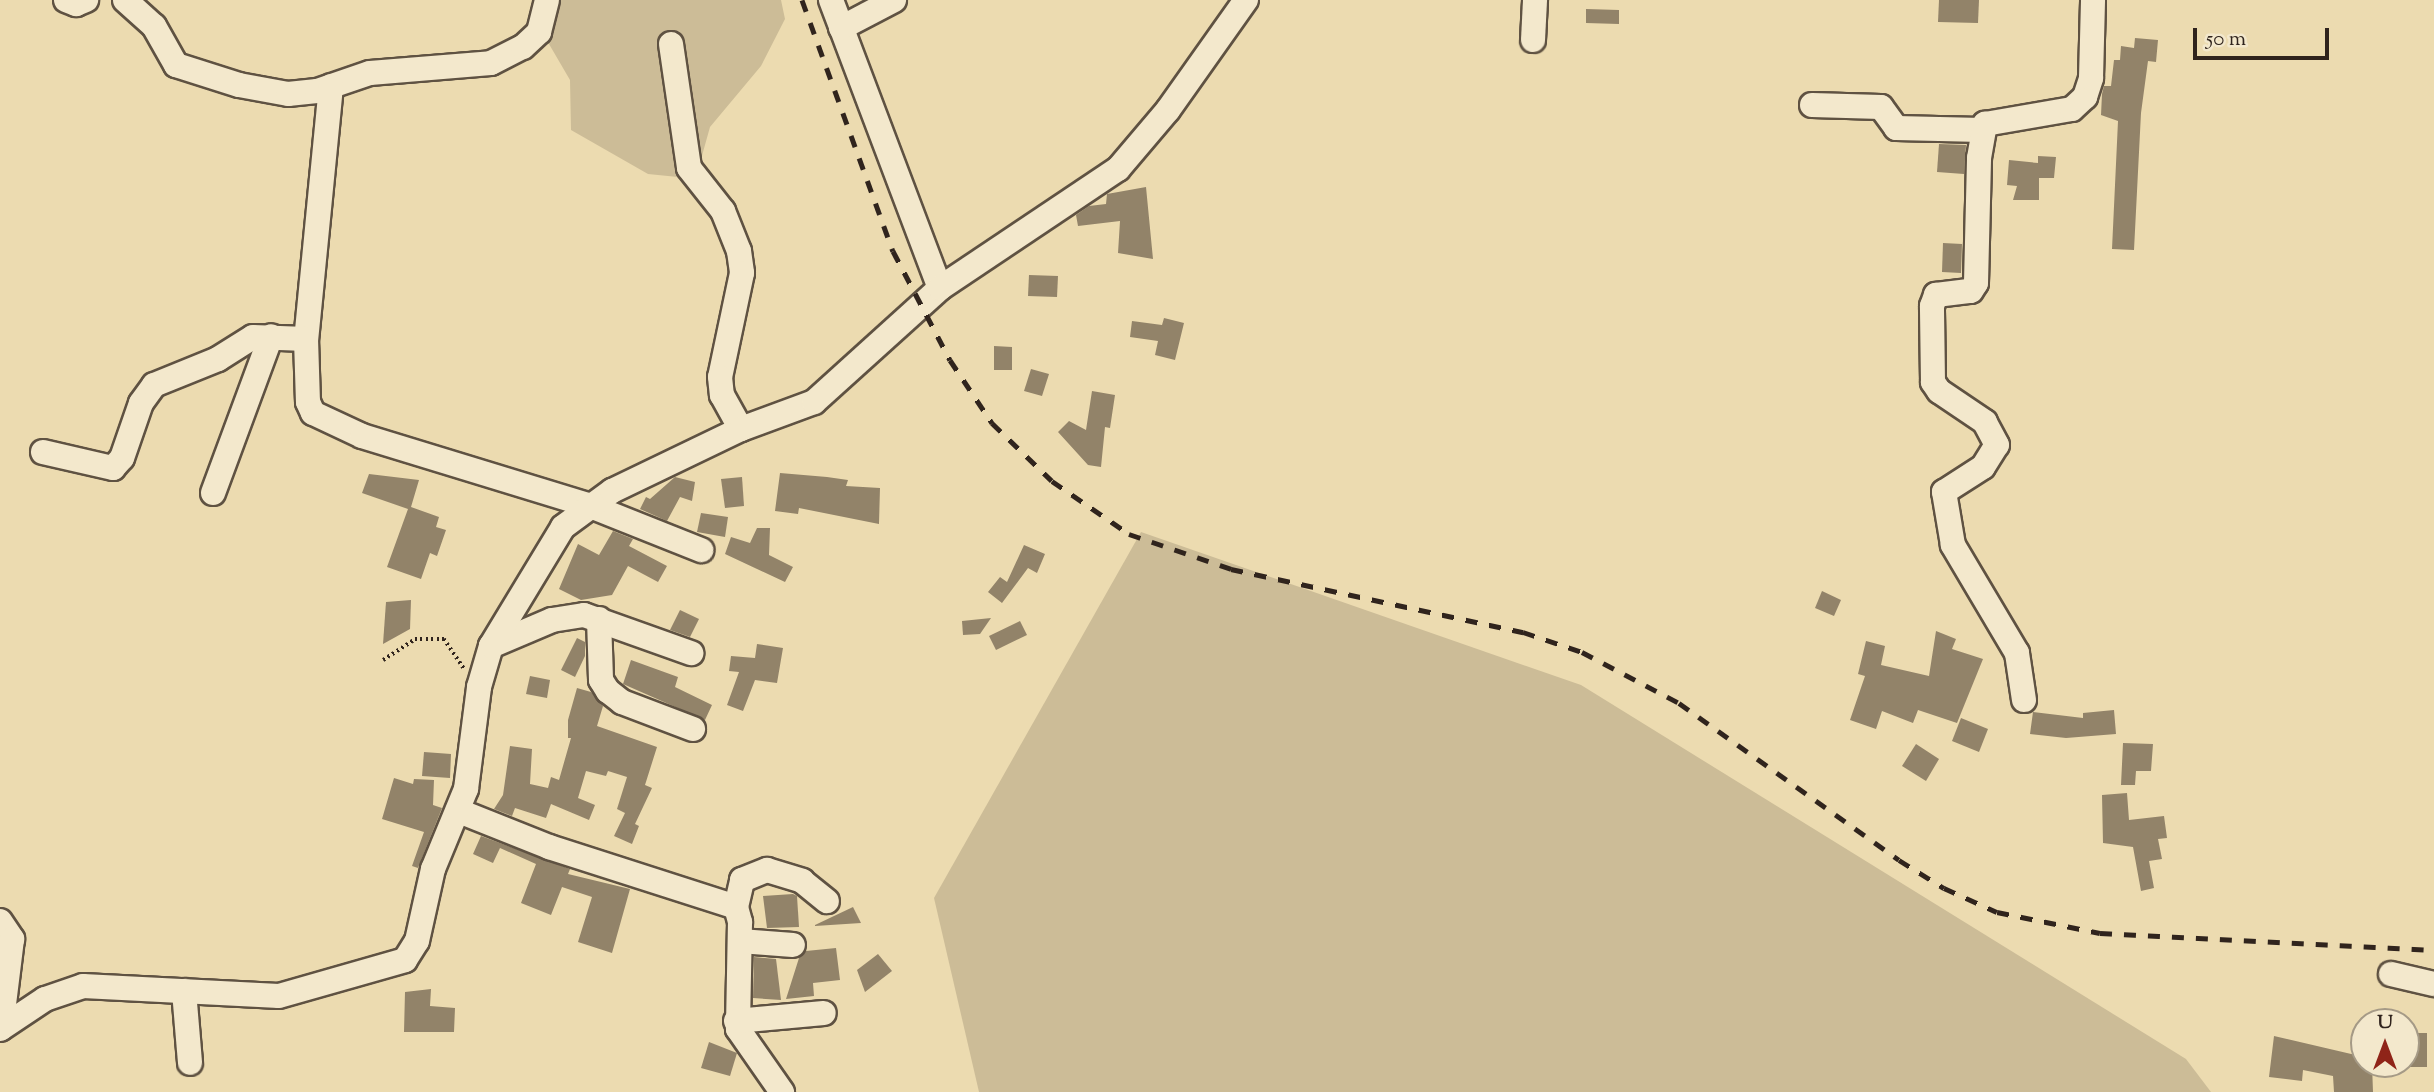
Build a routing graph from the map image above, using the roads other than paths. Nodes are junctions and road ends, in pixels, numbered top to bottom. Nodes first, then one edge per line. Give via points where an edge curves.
1 (66, 0) edge
2 (86, 0) edge
3 (125, 0) edge
4 (547, 0) edge
5 (831, 0) edge
6 (894, 0) edge
7 (1246, 0) edge
8 (1535, 0) edge
9 (2093, 0) edge
10 (841, 28) junction
11 (1533, 40) dead end
12 (671, 44) dead end
13 (331, 86) junction
14 (1812, 105) dead end
15 (1982, 130) junction
16 (940, 288) junction
17 (271, 336) junction
18 (306, 339) junction
19 (741, 429) junction
20 (43, 452) dead end
21 (213, 493) dead end
22 (588, 505) junction
23 (701, 550) dead end
24 (599, 619) junction
25 (491, 646) junction
26 (691, 653) dead end
27 (2024, 701) dead end
28 (693, 729) dead end
29 (459, 811) junction
30 (827, 901) dead end
31 (736, 907) junction
32 (0, 921) edge
33 (740, 941) junction
34 (793, 945) dead end
35 (2391, 974) dead end
36 (2434, 984) edge
37 (184, 991) junction
38 (824, 1013) dead end
39 (736, 1020) junction
40 (0, 1028) edge
41 (190, 1063) dead end
42 (782, 1092) edge

1 - 2 street
3 - 13 street via 154,26 170,57 184,69 267,92 301,93
4 - 13 street via 539,32 523,47 491,64 370,73
5 - 10 street
6 - 10 street
7 - 16 street via 1118,169
8 - 11 street
9 - 15 street via 2091,78 2085,97 2072,109 2012,122 1989,122
10 - 16 street
12 - 19 street via 689,168 723,211 739,251 742,273 720,377 722,395
13 - 18 street
14 - 15 street via 1881,107 1896,128
15 - 27 street via 1976,283 1969,291 1935,296 1931,374 1939,391 1972,410 1997,441 1990,461 1947,487 1943,497 1953,545 2017,653
16 - 19 street via 814,402
17 - 18 street
17 - 20 street via 244,340 218,359 154,385 141,403 122,458 113,468
17 - 21 street
18 - 22 street via 308,402 326,423
19 - 22 street
22 - 23 street
22 - 25 street via 563,527
24 - 25 street via 565,617
24 - 26 street
24 - 28 street via 601,680 608,691 622,702
25 - 29 street via 479,687
29 - 31 street via 549,847
29 - 37 street via 433,869 417,941 405,960 279,996
30 - 31 street via 802,881 767,870 742,880
31 - 33 street
32 - 40 street via 12,939
33 - 34 street
33 - 39 street
35 - 36 street
37 - 40 street via 83,986 45,999
37 - 41 street
38 - 39 street
39 - 42 street

